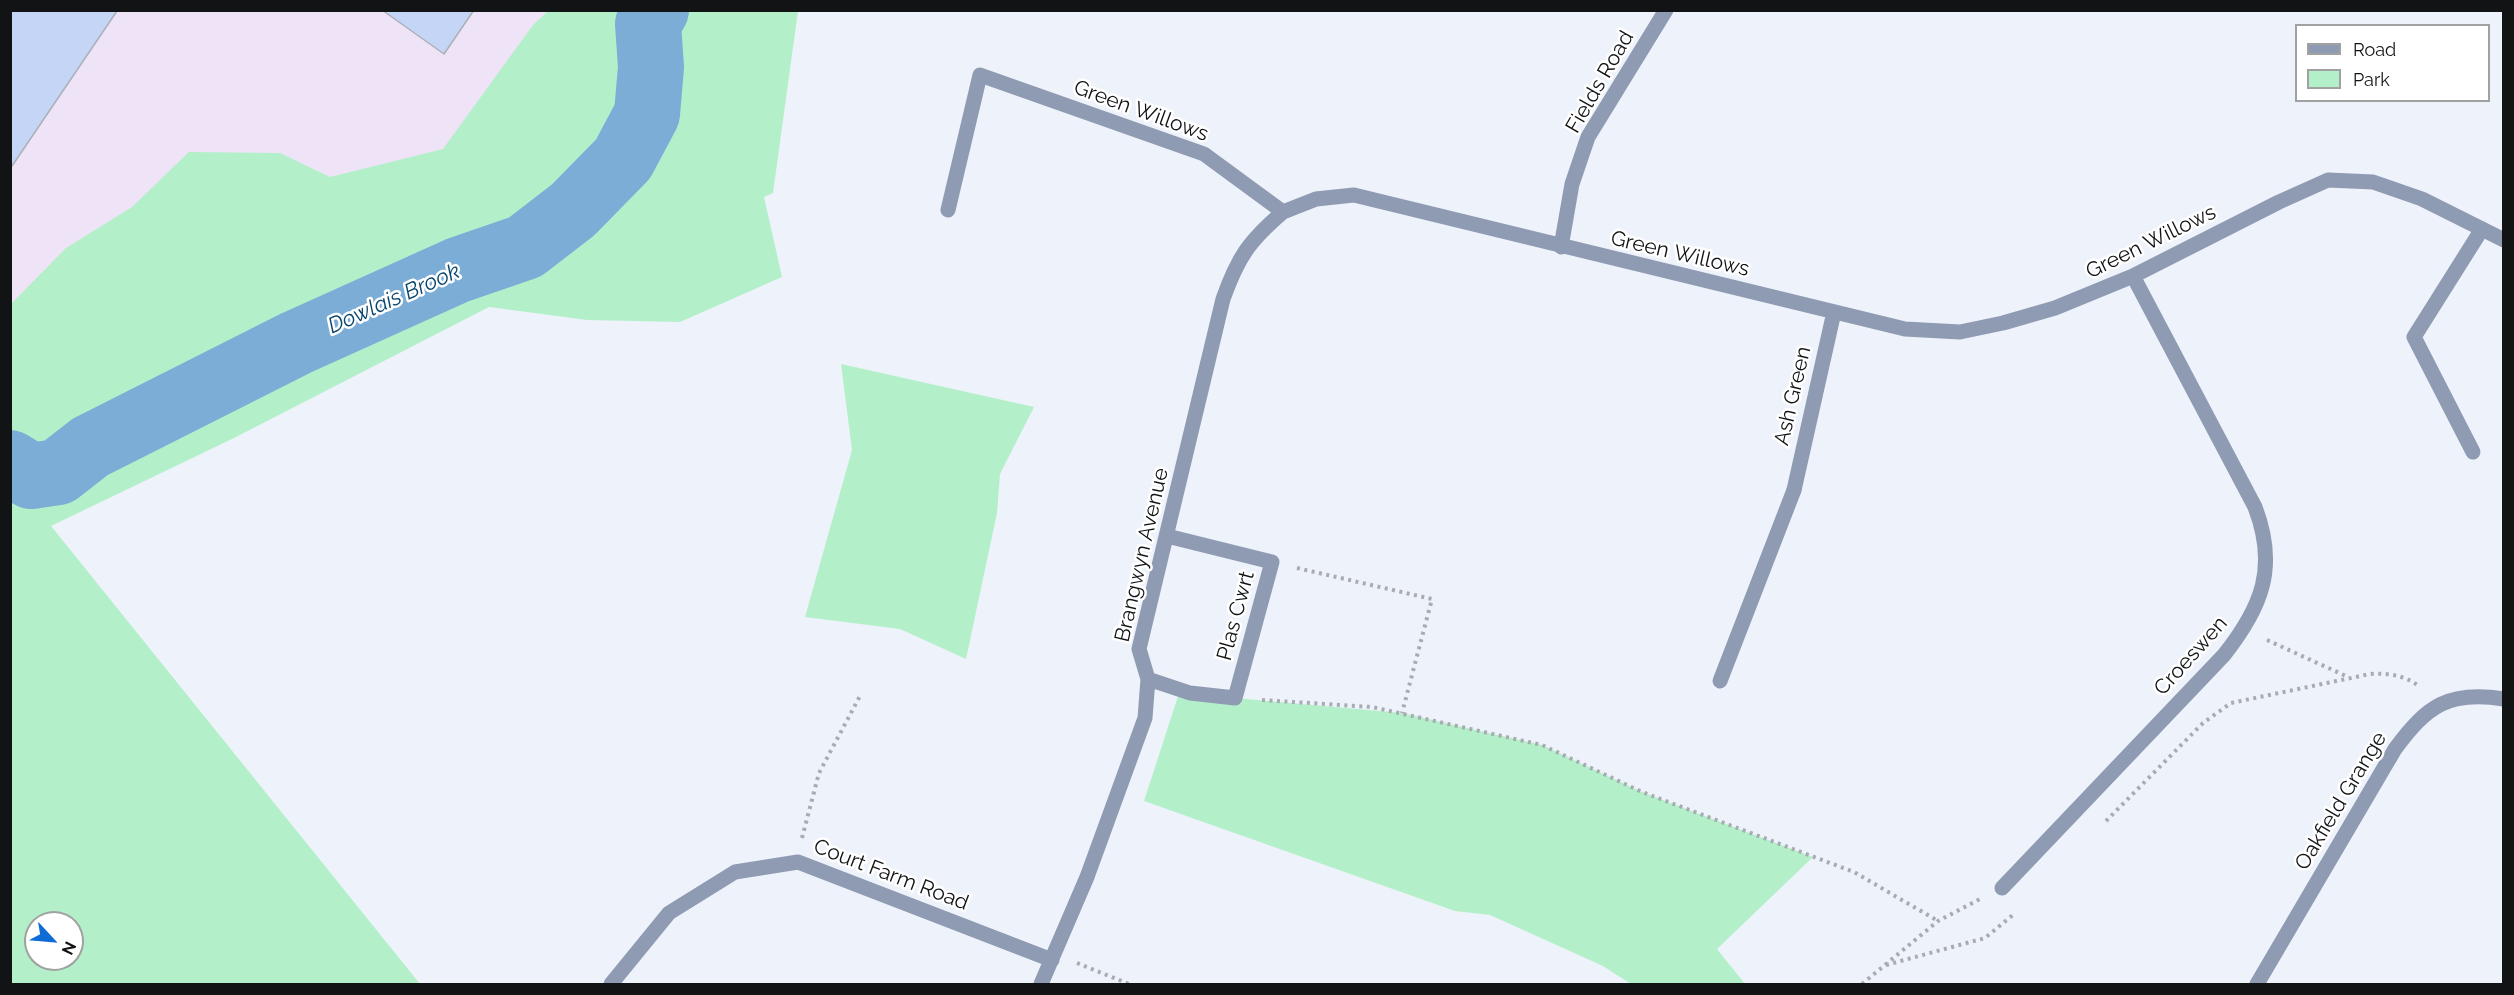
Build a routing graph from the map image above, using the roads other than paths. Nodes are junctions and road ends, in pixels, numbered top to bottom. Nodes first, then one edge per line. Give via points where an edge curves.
1 (1666, 10) edge
2 (948, 210) dead end
3 (1283, 212) junction
4 (2482, 229) junction
5 (2504, 240) edge
6 (1561, 247) junction
7 (2133, 276) junction
8 (1834, 312) junction
9 (2472, 452) dead end
10 (1167, 536) junction
11 (1148, 680) junction
12 (1720, 681) dead end
13 (2504, 699) edge
14 (2002, 888) road end
15 (1053, 957) junction
16 (611, 984) edge
17 (1041, 984) edge
18 (2257, 984) edge

1 - 6 street, Fields Road via 1588,137 1572,184
2 - 3 street, Green Willows via 980,75 1204,154
3 - 6 street, Green Willows via 1316,199 1354,195
3 - 10 street, Brangwyn Avenue via 1256,235 1235,265 1223,299
4 - 5 street, Green Willows
4 - 7 street, Green Willows via 2422,199 2373,182 2328,180
4 - 9 street via 2414,337
6 - 8 street, Green Willows
7 - 8 street, Green Willows via 2055,308 1960,332 1905,329
7 - 14 street, Croeswen via 2256,507 2264,530 2264,579 2245,629 2224,655
8 - 12 street, Ash Green via 1794,490
10 - 11 street, Brangwyn Avenue via 1139,649
10 - 11 street, Plas Cwrt via 1272,562 1235,698 1190,693
11 - 15 street, Brangwyn Avenue via 1145,718
13 - 18 street, Oakfield Grange via 2480,695 2454,699 2434,707 2413,725 2395,749
15 - 16 street, Court Farm Road via 798,862 735,872 669,913
15 - 17 street, Brangwyn Avenue

